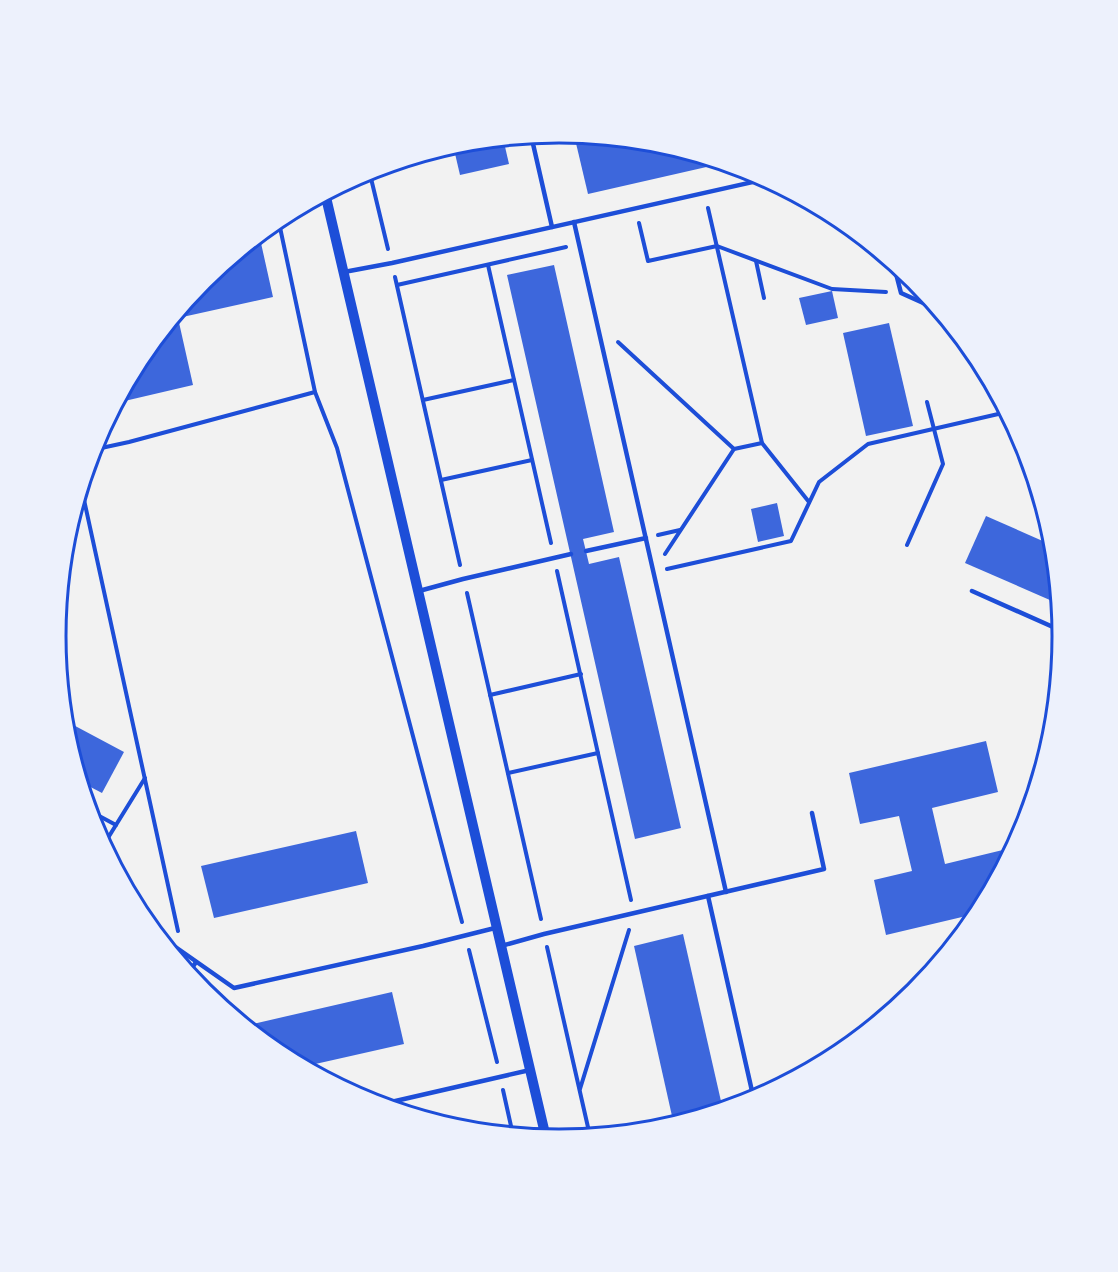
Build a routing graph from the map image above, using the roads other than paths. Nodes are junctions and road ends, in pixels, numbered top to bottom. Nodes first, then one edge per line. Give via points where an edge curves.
1 (533, 144) edge
2 (751, 182) edge
3 (327, 201) edge
4 (574, 222) junction
5 (552, 227) junction
6 (344, 272) junction
7 (897, 277) edge
8 (922, 303) edge
9 (646, 538) junction
10 (586, 551) dead end
11 (571, 554) dead end
12 (972, 591) dead end
13 (418, 592) junction
14 (1052, 626) edge
15 (812, 813) dead end
16 (726, 892) junction
17 (708, 896) junction
18 (497, 927) junction
19 (501, 946) junction
20 (178, 949) edge
21 (196, 962) junction
22 (193, 966) edge
23 (530, 1070) junction
24 (752, 1089) edge
25 (396, 1101) edge
26 (544, 1129) edge

1 - 5 lane
2 - 4 lane
3 - 6 street
4 - 5 lane
4 - 9 lane
5 - 6 lane
6 - 13 street
7 - 8 lane via 901,293
9 - 10 lane
9 - 16 lane
11 - 13 lane
12 - 14 lane
13 - 18 street
15 - 16 lane via 824,869
16 - 17 lane
17 - 19 lane
17 - 24 lane
18 - 19 street
18 - 21 lane via 234,988
19 - 23 street
20 - 21 lane
21 - 22 lane
23 - 25 lane
23 - 26 street

